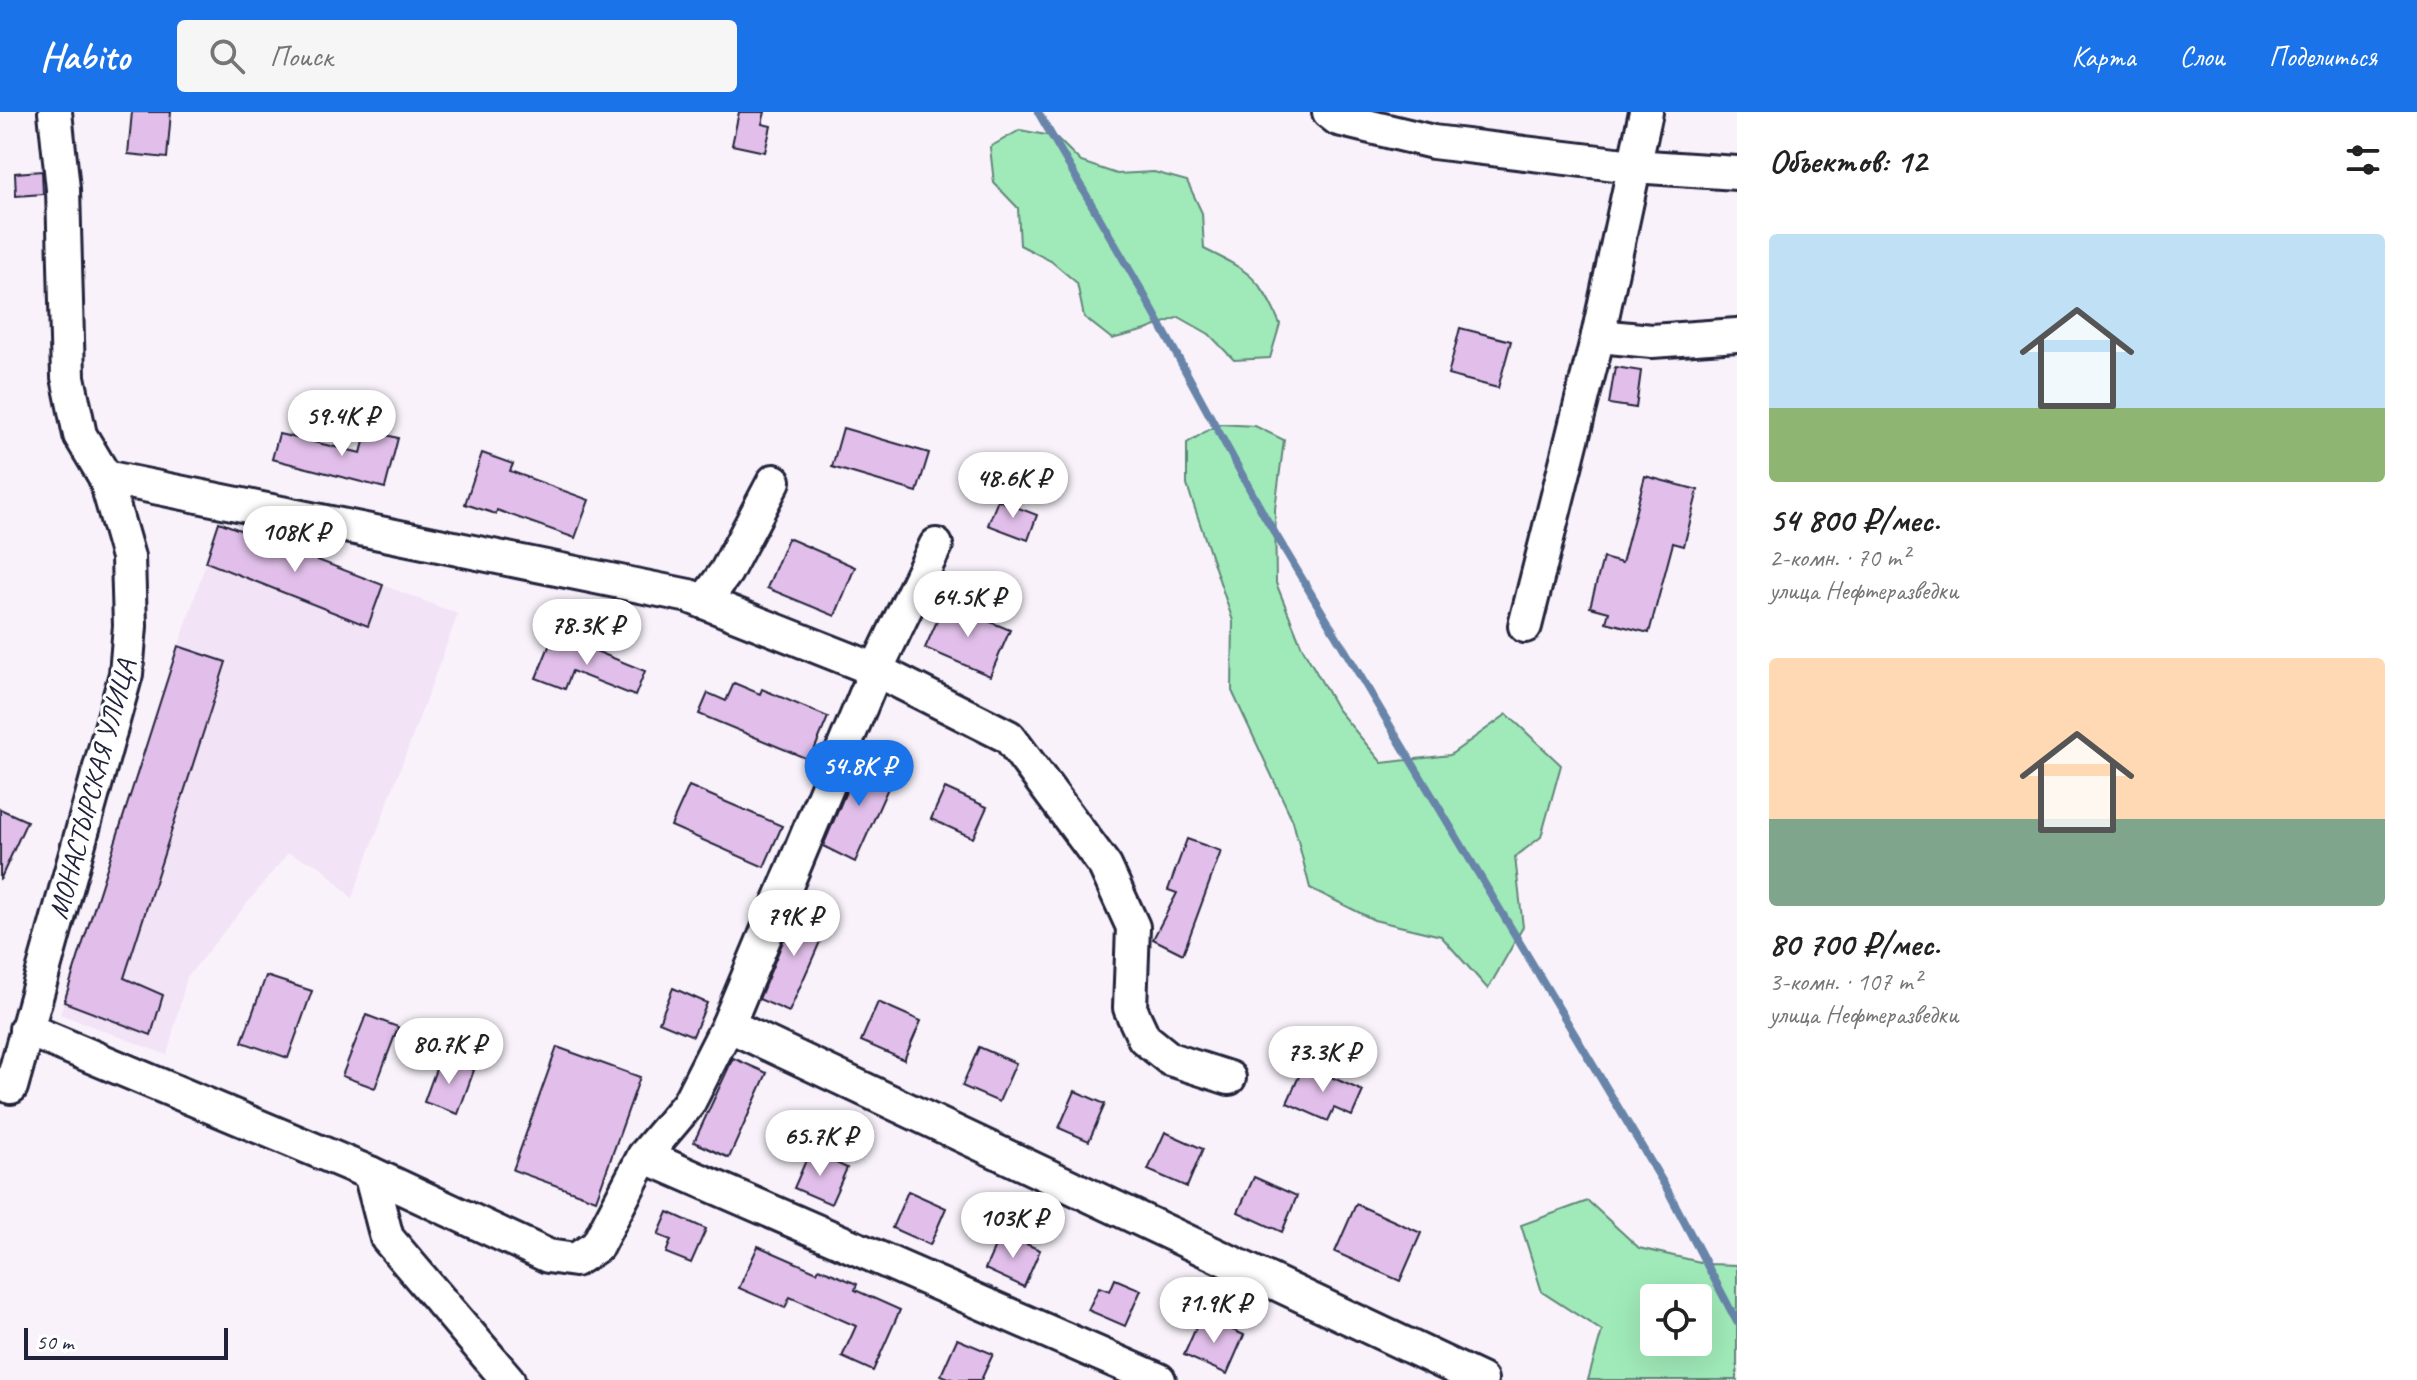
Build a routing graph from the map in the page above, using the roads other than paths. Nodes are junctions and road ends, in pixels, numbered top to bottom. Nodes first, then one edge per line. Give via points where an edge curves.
1 (55, 112) edge
2 (1329, 112) edge
3 (1646, 112) edge
4 (1633, 166) junction
5 (1737, 173) edge
6 (1737, 335) edge
7 (1598, 336) junction
8 (105, 477) junction
9 (774, 481) dead end
10 (936, 545) dead end
11 (704, 602) junction
12 (1525, 626) dead end
13 (876, 670) junction
14 (728, 1025) junction
15 (26, 1029) junction
16 (1229, 1078) dead end
17 (11, 1087) dead end
18 (644, 1156) junction
19 (370, 1173) junction
20 (508, 1380) edge
21 (1159, 1380) edge
22 (1481, 1380) edge

1 - 8 street, МОНАСТЫРСКАЯ УЛИЦА via 63,189 68,377 80,435
2 - 4 street via 1338,119 1433,142
3 - 4 street
4 - 5 street
4 - 7 street
6 - 7 street via 1652,341
7 - 12 street
8 - 11 street
8 - 15 street, МОНАСТЫРСКАЯ УЛИЦА via 128,557 126,674
9 - 11 street via 726,572
10 - 13 street
11 - 13 street
13 - 14 street
13 - 16 street via 1009,737 1105,866 1133,927 1130,1008 1144,1038 1170,1059
14 - 18 street via 688,1104
14 - 22 street
15 - 17 street, МОНАСТЫРСКАЯ УЛИЦА
15 - 19 street
18 - 19 street via 597,1246 575,1260 548,1256
18 - 21 street
19 - 20 street via 387,1238

